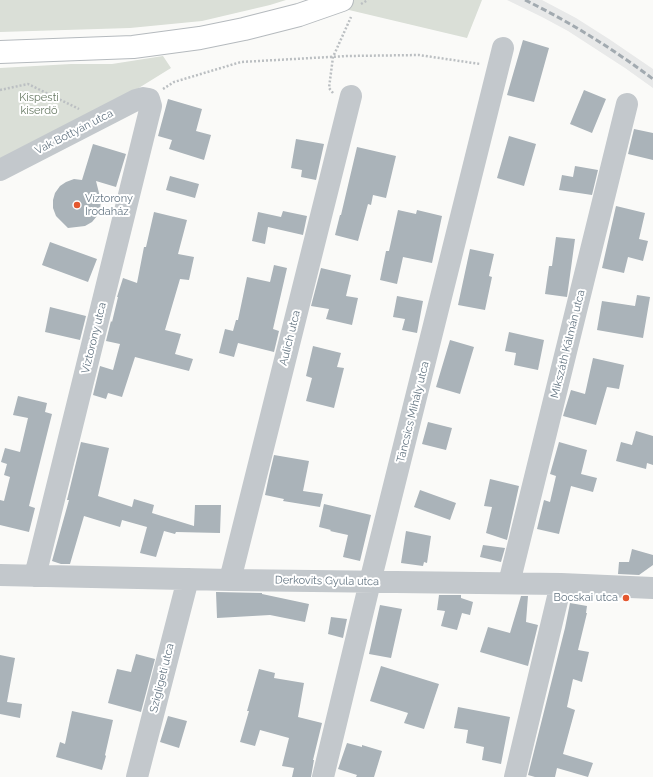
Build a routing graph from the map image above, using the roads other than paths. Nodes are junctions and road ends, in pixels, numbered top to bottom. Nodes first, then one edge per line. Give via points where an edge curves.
1 (350, 7) edge
2 (0, 52) edge
3 (501, 58) road end
4 (351, 96) road end
5 (148, 99) joint
6 (627, 104) dead end
7 (0, 170) edge
8 (0, 575) edge
9 (35, 576) junction
10 (188, 579) junction
11 (230, 580) junction
12 (370, 582) junction
13 (509, 583) junction
14 (561, 584) junction
15 (652, 584) edge
16 (137, 777) edge
17 (323, 777) edge
18 (515, 777) edge

1 - 2 main road via 299,15 200,38 140,46
3 - 12 street, Táncsics Mihály utca
4 - 11 street, Aulich utca
5 - 7 street, Vak Bottyán utca via 136,100
5 - 9 street, Víztorony utca via 151,106
6 - 13 street, Mikszáth Kálmán utca
8 - 9 street, Derkovits Gyula utca
9 - 10 street, Derkovits Gyula utca
10 - 11 street, Derkovits Gyula utca
10 - 16 street, Szigligeti utca
11 - 12 street, Derkovits Gyula utca
12 - 13 street, Derkovits Gyula utca
12 - 17 street, Táncsics Mihály utca
13 - 14 street, Derkovits Gyula utca
14 - 15 street, Derkovits Gyula utca
14 - 18 street

